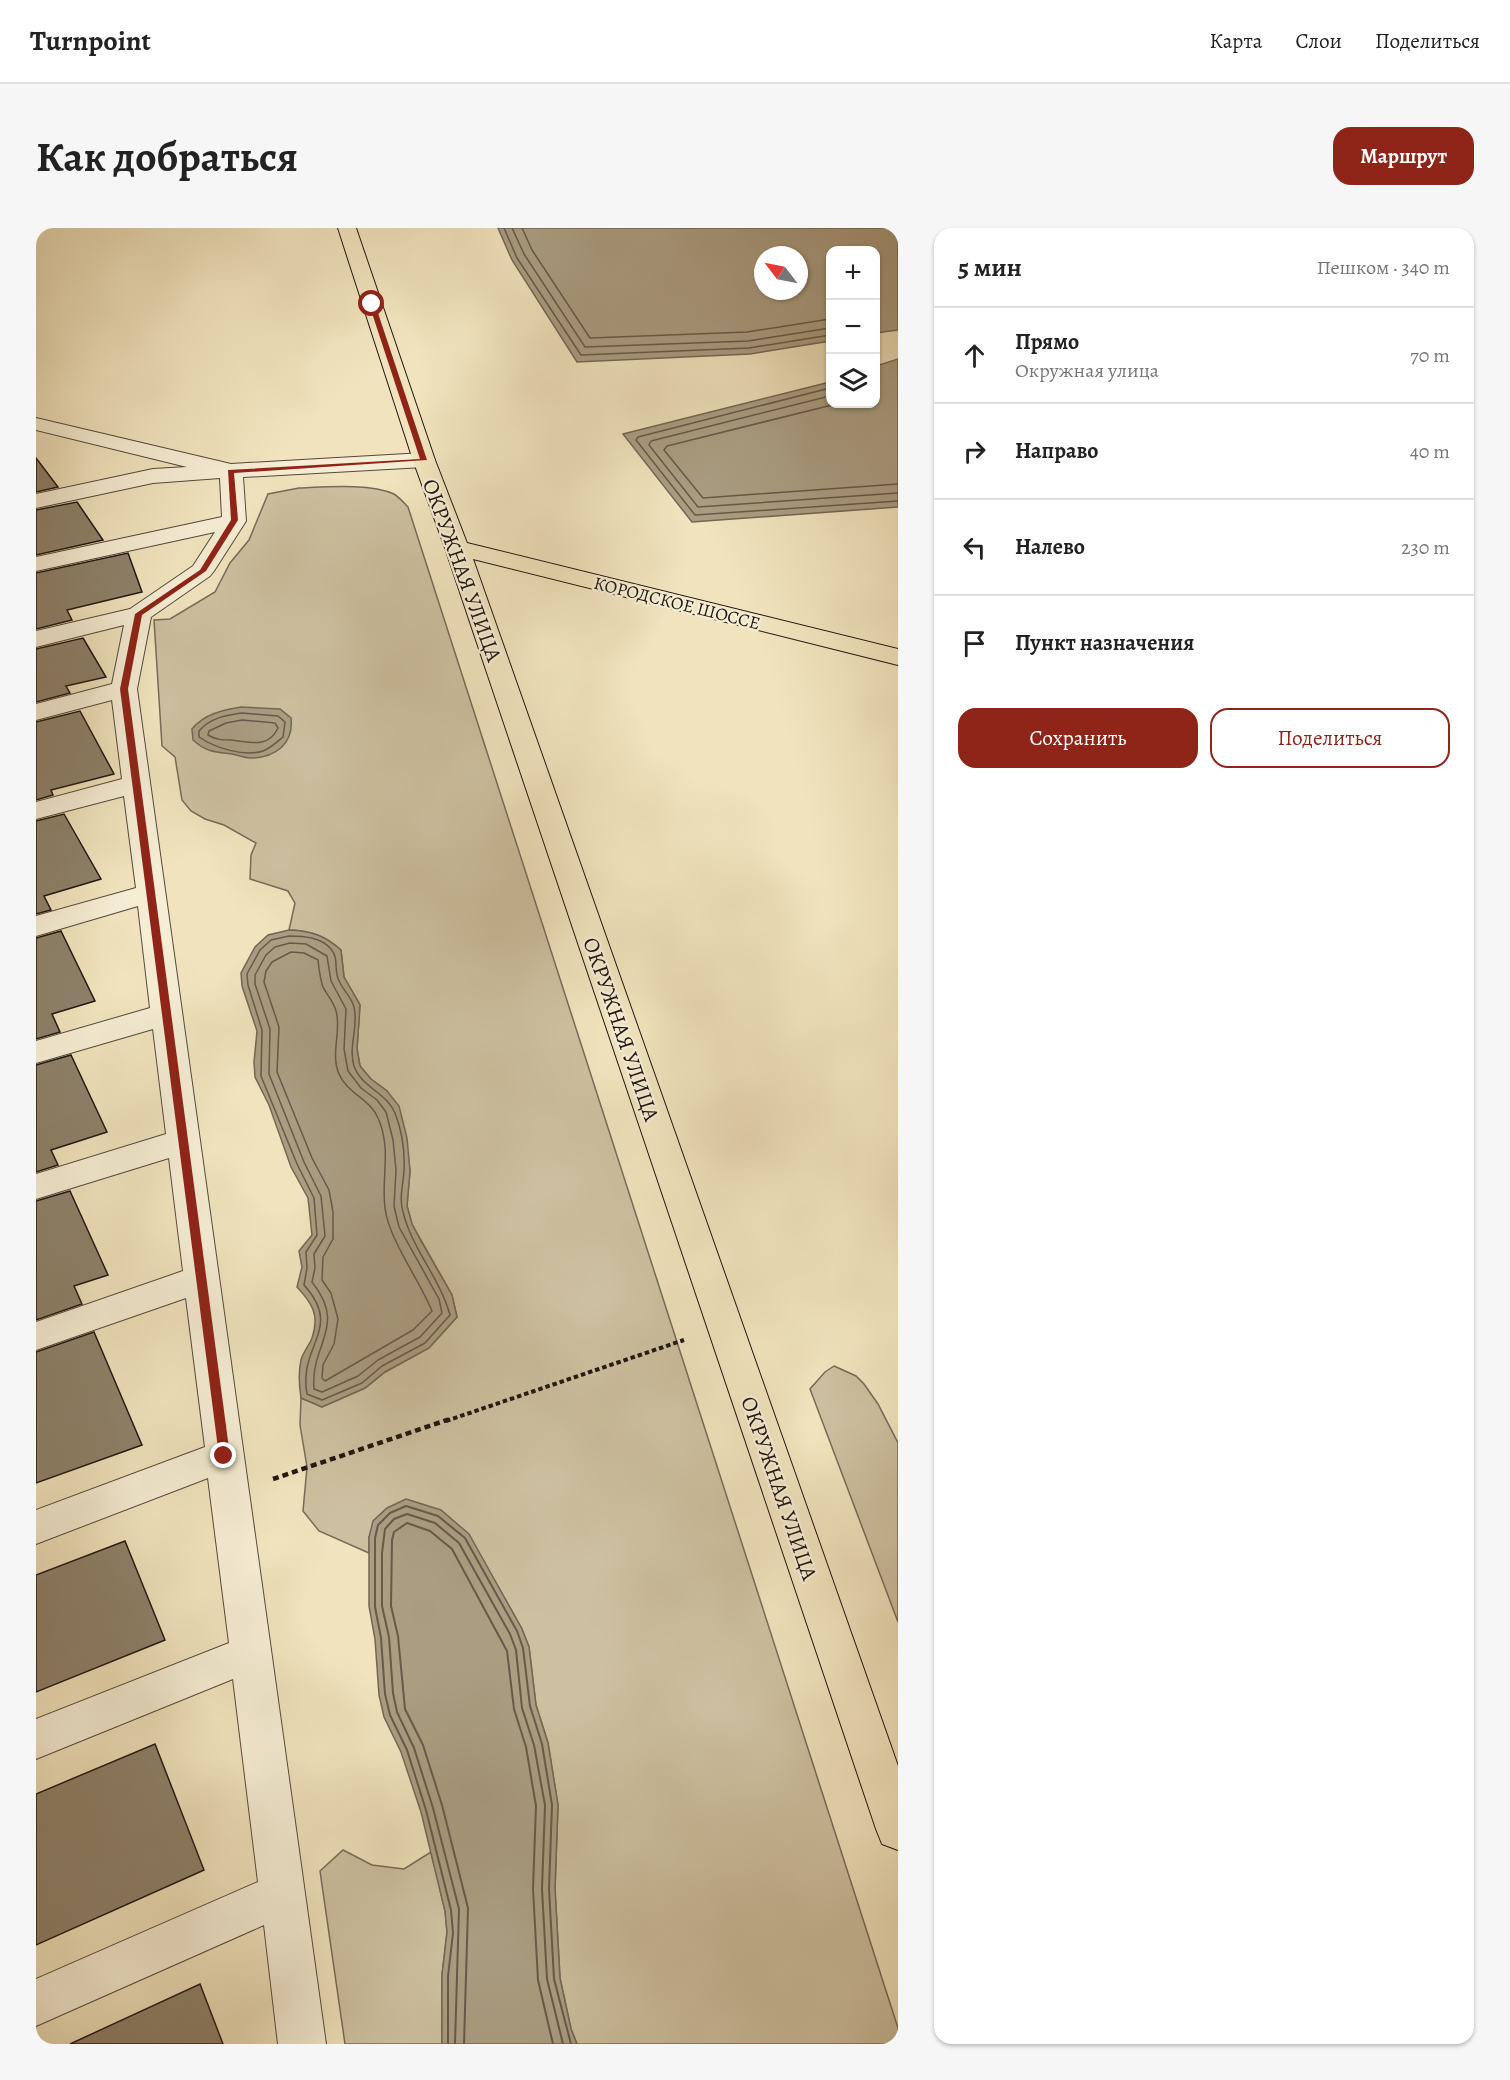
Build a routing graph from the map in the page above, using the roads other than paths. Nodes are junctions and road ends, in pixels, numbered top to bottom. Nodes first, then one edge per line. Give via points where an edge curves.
1 (347, 228) edge
2 (36, 424) edge
3 (424, 460) junction
4 (231, 471) junction
5 (36, 501) edge
6 (234, 520) junction
7 (457, 548) junction
8 (36, 564) edge
9 (139, 614) junction
10 (36, 639) edge
11 (898, 657) edge
12 (124, 689) junction
13 (36, 712) edge
14 (136, 784) junction
15 (36, 811) edge
16 (151, 893) junction
17 (36, 926) edge
18 (166, 1014) junction
19 (36, 1052) edge
20 (183, 1141) junction
21 (36, 1187) edge
22 (201, 1279) junction
23 (36, 1336) edge
24 (224, 1456) junction
25 (36, 1527) edge
26 (250, 1653) junction
27 (36, 1739) edge
28 (898, 1829) edge
29 (282, 1894) junction
30 (36, 2003) edge
31 (302, 2044) edge

1 - 3 main road, ОКРУЖНАЯ УЛИЦА
2 - 4 lane
3 - 4 lane
3 - 7 main road, ОКРУЖНАЯ УЛИЦА
4 - 5 lane via 153,476
4 - 6 lane
6 - 8 lane
6 - 9 lane via 202,571
7 - 11 main road, КОРОДСКОЕ ШОССЕ
7 - 28 main road, ОКРУЖНАЯ УЛИЦА
9 - 10 lane
9 - 12 lane
12 - 13 lane
12 - 14 lane
14 - 15 lane
14 - 16 lane
16 - 17 lane
16 - 18 lane
18 - 19 lane
18 - 20 lane
20 - 21 lane
20 - 22 lane
22 - 23 lane
22 - 24 lane
24 - 25 lane
24 - 26 lane
26 - 27 lane
26 - 29 lane
29 - 30 lane
29 - 31 lane

